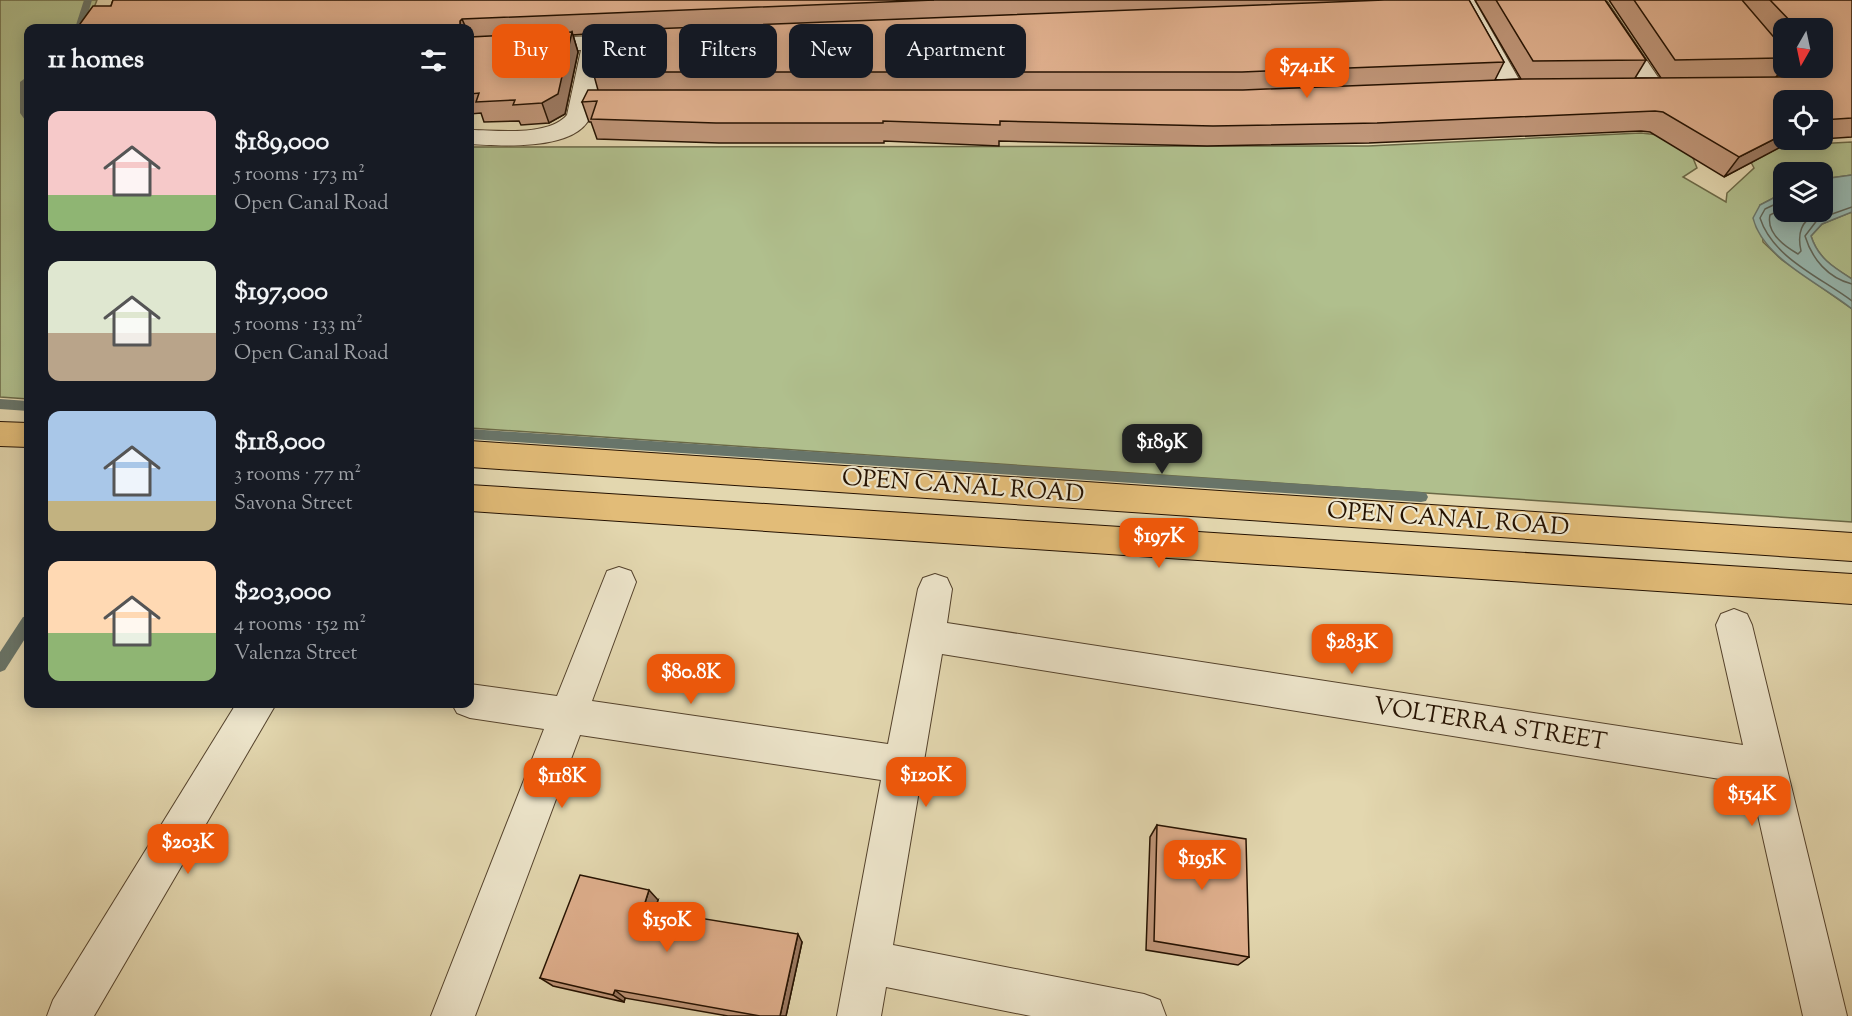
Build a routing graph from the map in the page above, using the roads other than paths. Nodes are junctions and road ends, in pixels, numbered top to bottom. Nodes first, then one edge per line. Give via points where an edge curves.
1 (1595, 0) edge
2 (1726, 0) edge
3 (1458, 5) edge
4 (582, 43) edge
5 (474, 48) edge
6 (593, 78) edge
7 (1631, 89) edge
8 (1732, 89) edge
9 (1536, 90) edge
10 (474, 137) edge
11 (474, 454) edge
12 (474, 498) edge
13 (1852, 547) edge
14 (620, 582) dead end
15 (936, 589) dead end
16 (1852, 589) edge
17 (1734, 625) dead end
18 (927, 636) junction
19 (474, 702) edge
20 (255, 708) edge
21 (566, 716) junction
22 (904, 765) junction
23 (1768, 768) junction
24 (868, 962) junction
25 (69, 1016) edge
26 (453, 1016) edge
27 (859, 1016) edge
28 (1144, 1016) edge
29 (1825, 1016) edge

1 - 7 street via 1666,89
2 - 8 street via 1789,75 1790,84
3 - 9 street via 1501,91
4 - 5 street
6 - 10 street via 593,101 566,130 549,135
11 - 13 main road, OPEN CANAL ROAD
12 - 16 main road, OPEN CANAL ROAD
14 - 21 street
15 - 18 street
17 - 23 street
18 - 22 street
18 - 23 street, VOLTERRA STREET
19 - 21 street
20 - 25 street
21 - 22 street
21 - 26 street
22 - 24 street
23 - 29 street
24 - 27 street
24 - 28 street

